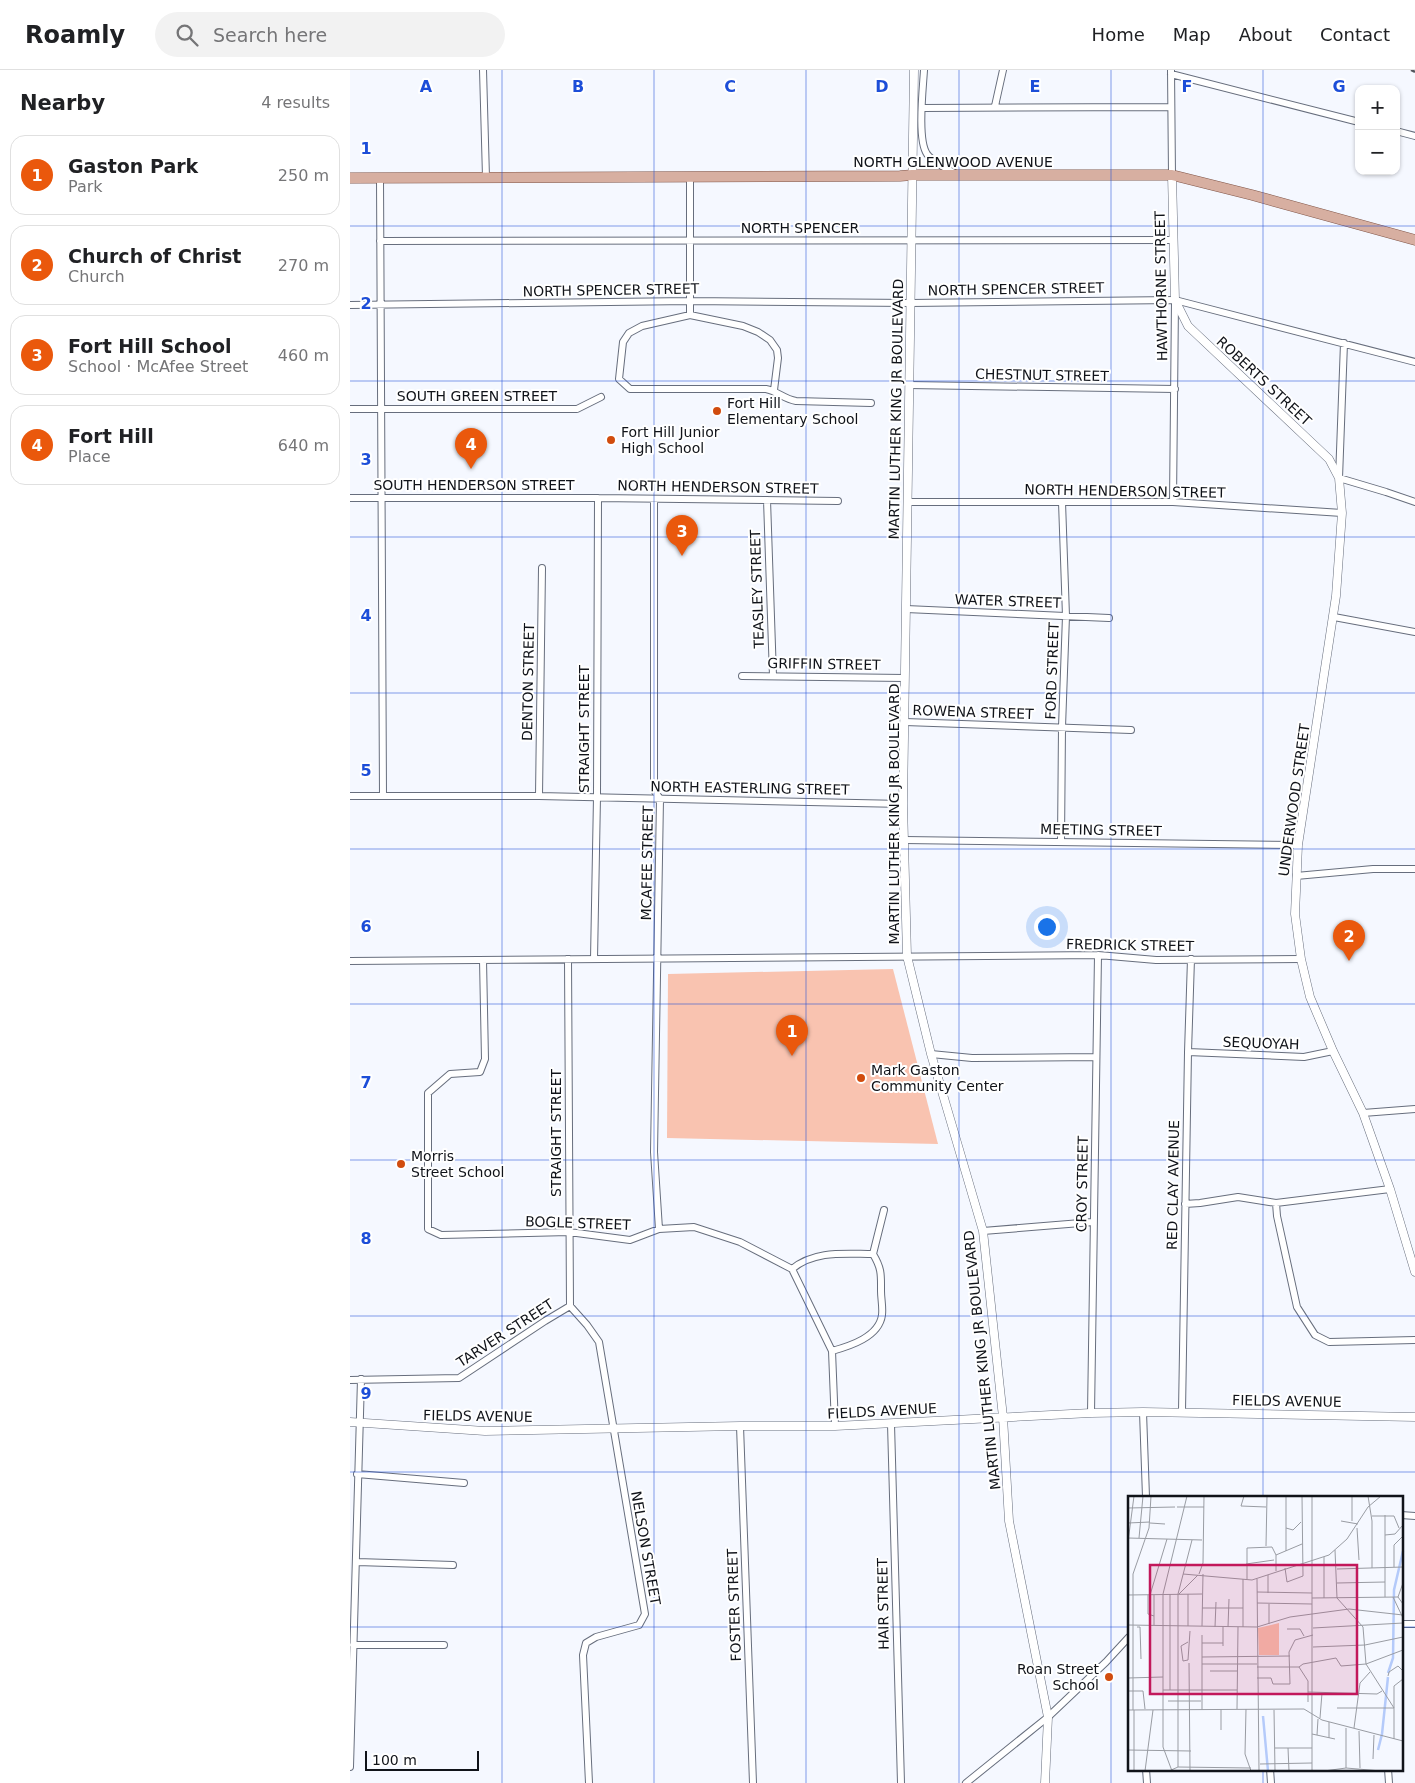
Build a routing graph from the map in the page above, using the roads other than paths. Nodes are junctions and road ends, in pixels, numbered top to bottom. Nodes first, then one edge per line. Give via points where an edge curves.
1 (483, 70) edge
2 (914, 70) edge
3 (924, 70) edge
4 (1003, 70) edge
5 (1171, 72) edge
6 (995, 106) junction
7 (1171, 107) junction
8 (922, 108) junction
9 (1355, 121) edge
10 (1400, 132) edge
11 (1415, 136) edge
12 (912, 175) junction
13 (957, 175) junction
14 (1172, 176) junction
15 (484, 177) junction
16 (350, 178) edge
17 (380, 178) junction
18 (690, 178) junction
19 (380, 240) junction
20 (1174, 240) junction
21 (1415, 240) edge
22 (689, 241) junction
23 (911, 241) junction
24 (1175, 300) junction
25 (690, 301) junction
26 (910, 303) junction
27 (350, 305) edge
28 (380, 305) junction
29 (690, 315) junction
30 (1344, 343) junction
31 (1415, 362) edge
32 (909, 385) junction
33 (1175, 389) junction
34 (774, 390) junction
35 (601, 397) dead end
36 (872, 403) dead end
37 (350, 409) edge
38 (380, 409) junction
39 (1338, 478) junction
40 (350, 498) edge
41 (380, 498) junction
42 (598, 498) junction
43 (654, 499) junction
44 (766, 500) junction
45 (838, 501) dead end
46 (908, 502) junction
47 (1062, 502) junction
48 (1173, 502) junction
49 (1415, 502) edge
50 (1342, 513) junction
51 (542, 568) dead end
52 (906, 610) junction
53 (1066, 616) junction
54 (1334, 617) junction
55 (1109, 618) dead end
56 (1415, 632) edge
57 (742, 676) dead end
58 (773, 676) junction
59 (905, 678) junction
60 (905, 722) junction
61 (1062, 727) junction
62 (1131, 730) dead end
63 (350, 796) edge
64 (383, 796) junction
65 (539, 796) junction
66 (597, 797) junction
67 (660, 799) junction
68 (904, 804) junction
69 (904, 840) junction
70 (1061, 842) junction
71 (1298, 845) junction
72 (1415, 868) edge
73 (1296, 876) junction
74 (1098, 955) junction
75 (907, 956) junction
76 (658, 958) junction
77 (568, 959) junction
78 (594, 959) junction
79 (1191, 959) junction
80 (1301, 959) junction
81 (483, 960) junction
82 (350, 961) edge
83 (1333, 1051) junction
84 (1188, 1052) junction
85 (931, 1054) junction
86 (1096, 1057) junction
87 (1415, 1109) edge
88 (1363, 1113) junction
89 (1390, 1189) junction
90 (1276, 1203) junction
91 (1185, 1204) junction
92 (884, 1210) dead end
93 (1093, 1222) junction
94 (659, 1229) junction
95 (983, 1231) junction
96 (569, 1232) junction
97 (873, 1254) junction
98 (792, 1269) junction
99 (1415, 1272) edge
100 (570, 1306) junction
101 (1415, 1340) edge
102 (832, 1351) junction
103 (361, 1379) junction
104 (350, 1380) edge
105 (1182, 1411) junction
106 (1143, 1412) junction
107 (1091, 1413) junction
108 (1003, 1417) junction
109 (1415, 1417) edge
110 (350, 1422) edge
111 (359, 1423) junction
112 (891, 1424) junction
113 (740, 1426) junction
114 (834, 1426) junction
115 (613, 1428) junction
116 (357, 1474) junction
117 (464, 1483) dead end
118 (1146, 1496) edge
119 (353, 1499) edge
120 (1402, 1515) edge
121 (1415, 1516) edge
122 (357, 1562) junction
123 (453, 1565) dead end
124 (1402, 1624) edge
125 (1415, 1624) edge
126 (1128, 1638) edge
127 (353, 1645) junction
128 (444, 1645) dead end
129 (1048, 1717) junction
130 (350, 1766) edge
131 (1146, 1770) edge
132 (1270, 1770) edge
133 (1388, 1770) edge
134 (590, 1783) edge
135 (753, 1783) edge
136 (900, 1783) edge
137 (966, 1783) edge
138 (1045, 1783) edge
139 (1147, 1783) edge
140 (1271, 1783) edge
141 (1389, 1783) edge

1 - 15 street
2 - 12 street, MARTIN LUTHER KING JR BOULEVARD
3 - 8 street
4 - 6 street
5 - 7 street, HAWTHORNE STREET
5 - 9 street
6 - 7 street
6 - 8 street
7 - 14 street, HAWTHORNE STREET
8 - 13 street via 923,145 928,156
10 - 11 street
12 - 13 main road, NORTH GLENWOOD AVENUE
12 - 18 main road, NORTH GLENWOOD AVENUE
12 - 23 street, MARTIN LUTHER KING JR BOULEVARD
13 - 14 main road, NORTH GLENWOOD AVENUE
14 - 20 street, HAWTHORNE STREET
14 - 21 main road, NORTH GLENWOOD AVENUE
15 - 17 main road, NORTH GLENWOOD AVENUE
15 - 18 main road, NORTH GLENWOOD AVENUE
16 - 17 main road, NORTH GLENWOOD AVENUE
17 - 19 street
18 - 22 street
19 - 22 street, NORTH SPENCER
19 - 28 street
20 - 23 street, NORTH SPENCER
20 - 24 street, HAWTHORNE STREET
22 - 23 street, NORTH SPENCER
22 - 25 street
23 - 26 street, MARTIN LUTHER KING JR BOULEVARD
24 - 26 street, NORTH SPENCER STREET
24 - 30 street, NORTH SPENCER STREET
24 - 33 street, HAWTHORNE STREET
24 - 39 street, ROBERTS STREET via 1188,326 1329,459
25 - 26 street, NORTH SPENCER STREET
25 - 28 street, NORTH SPENCER STREET
25 - 29 street
26 - 32 street, MARTIN LUTHER KING JR BOULEVARD
27 - 28 street, NORTH SPENCER STREET
28 - 38 street
29 - 34 street via 743,326 770,340 778,358
29 - 34 street via 629,332 624,342 619,378 630,389
30 - 31 street, NORTH SPENCER STREET
30 - 39 street, UNDERWOOD STREET
32 - 33 street, CHESTNUT STREET
32 - 46 street, MARTIN LUTHER KING JR BOULEVARD
33 - 48 street, HAWTHORNE STREET
34 - 36 street via 787,400
35 - 38 street, SOUTH GREEN STREET via 577,409
37 - 38 street, SOUTH GREEN STREET
38 - 41 street
39 - 49 street
39 - 50 street, UNDERWOOD STREET
40 - 41 street, SOUTH HENDERSON STREET
41 - 42 street, SOUTH HENDERSON STREET
41 - 64 street
42 - 43 street, NORTH HENDERSON STREET
42 - 66 street, STRAIGHT STREET
43 - 44 street, NORTH HENDERSON STREET
43 - 67 street, MCAFEE STREET via 654,790
44 - 45 street, NORTH HENDERSON STREET
44 - 58 street, TEASLEY STREET
46 - 47 street, NORTH HENDERSON STREET
46 - 52 street, MARTIN LUTHER KING JR BOULEVARD
47 - 48 street, NORTH HENDERSON STREET
47 - 53 street, FORD STREET
48 - 50 street, NORTH HENDERSON STREET
50 - 54 street, UNDERWOOD STREET
51 - 65 street, DENTON STREET
52 - 53 street, WATER STREET
52 - 59 street, MARTIN LUTHER KING JR BOULEVARD
53 - 55 street, WATER STREET
53 - 61 street, FORD STREET
54 - 56 street
54 - 71 street, UNDERWOOD STREET
57 - 58 street, GRIFFIN STREET
58 - 59 street, GRIFFIN STREET
59 - 60 street, MARTIN LUTHER KING JR BOULEVARD
60 - 61 street, ROWENA STREET
60 - 68 street, MARTIN LUTHER KING JR BOULEVARD
61 - 62 street, ROWENA STREET
61 - 70 street, FORD STREET
63 - 64 street, NORTH EASTERLING STREET
64 - 65 street, NORTH EASTERLING STREET
65 - 66 street, NORTH EASTERLING STREET
66 - 67 street, NORTH EASTERLING STREET
66 - 78 street, STRAIGHT STREET
67 - 68 street, NORTH EASTERLING STREET
67 - 76 street, MCAFEE STREET
68 - 69 street, MARTIN LUTHER KING JR BOULEVARD
69 - 70 street, MEETING STREET
69 - 75 street, MARTIN LUTHER KING JR BOULEVARD
70 - 71 street, MEETING STREET
71 - 73 street, UNDERWOOD STREET
72 - 73 street
73 - 80 street, UNDERWOOD STREET via 1294,914
74 - 75 street, FREDRICK STREET
74 - 79 street, FREDRICK STREET via 1156,960
74 - 86 street, CROY STREET
75 - 76 street, FREDRICK STREET
75 - 85 street, MARTIN LUTHER KING JR BOULEVARD
76 - 78 street, FREDRICK STREET
76 - 94 street, MCAFEE STREET via 654,1152
77 - 78 street, FREDRICK STREET
77 - 81 street, FREDRICK STREET
77 - 96 street, STRAIGHT STREET
79 - 80 street, FREDRICK STREET
79 - 84 street, RED CLAY AVENUE
80 - 83 street, UNDERWOOD STREET via 1310,997
81 - 82 street, FREDRICK STREET
81 - 96 street, BOGLE STREET via 485,1059 480,1072 450,1074 428,1093 428,1229 441,1235
83 - 84 street, SEQUOYAH via 1304,1057
83 - 88 street, UNDERWOOD STREET
84 - 91 street, RED CLAY AVENUE
85 - 86 street via 972,1058
85 - 95 street, MARTIN LUTHER KING JR BOULEVARD
86 - 93 street, CROY STREET
87 - 88 street
88 - 89 street, UNDERWOOD STREET
89 - 90 street
89 - 99 street, UNDERWOOD STREET
90 - 91 street via 1238,1197
90 - 101 street via 1297,1307 1315,1335 1329,1342
91 - 105 street, RED CLAY AVENUE
92 - 97 street
93 - 95 street
93 - 107 street, CROY STREET
94 - 96 street, BOGLE STREET via 630,1240
94 - 98 street, BOGLE STREET via 694,1227 740,1242
95 - 108 street, MARTIN LUTHER KING JR BOULEVARD
96 - 100 street, STRAIGHT STREET
97 - 98 street via 829,1254 809,1258
97 - 102 street via 880,1265 882,1315 869,1336
98 - 102 street
100 - 103 street, TARVER STREET via 459,1378
100 - 115 street, TARVER STREET via 599,1342
102 - 114 street
103 - 104 street, TARVER STREET
103 - 111 street
105 - 106 street, FIELDS AVENUE
105 - 109 street, FIELDS AVENUE
106 - 107 street, FIELDS AVENUE
106 - 118 street
107 - 108 street, FIELDS AVENUE
108 - 112 street, FIELDS AVENUE
108 - 129 street, MARTIN LUTHER KING JR BOULEVARD via 1010,1521
110 - 111 street, FIELDS AVENUE
111 - 115 street, FIELDS AVENUE via 466,1431
111 - 116 street
112 - 114 street, FIELDS AVENUE
112 - 136 street, HAIR STREET
113 - 114 street, FIELDS AVENUE
113 - 115 street, FIELDS AVENUE
113 - 135 street, FOSTER STREET
115 - 134 street, NELSON STREET via 645,1614 639,1625 586,1643 582,1655
116 - 117 street
116 - 119 street
119 - 122 street
120 - 121 street
122 - 123 street
122 - 127 street
124 - 125 street
126 - 129 street
127 - 128 street
127 - 130 street
129 - 137 street
129 - 138 street, MARTIN LUTHER KING JR BOULEVARD
131 - 139 street
132 - 140 street
133 - 141 street

